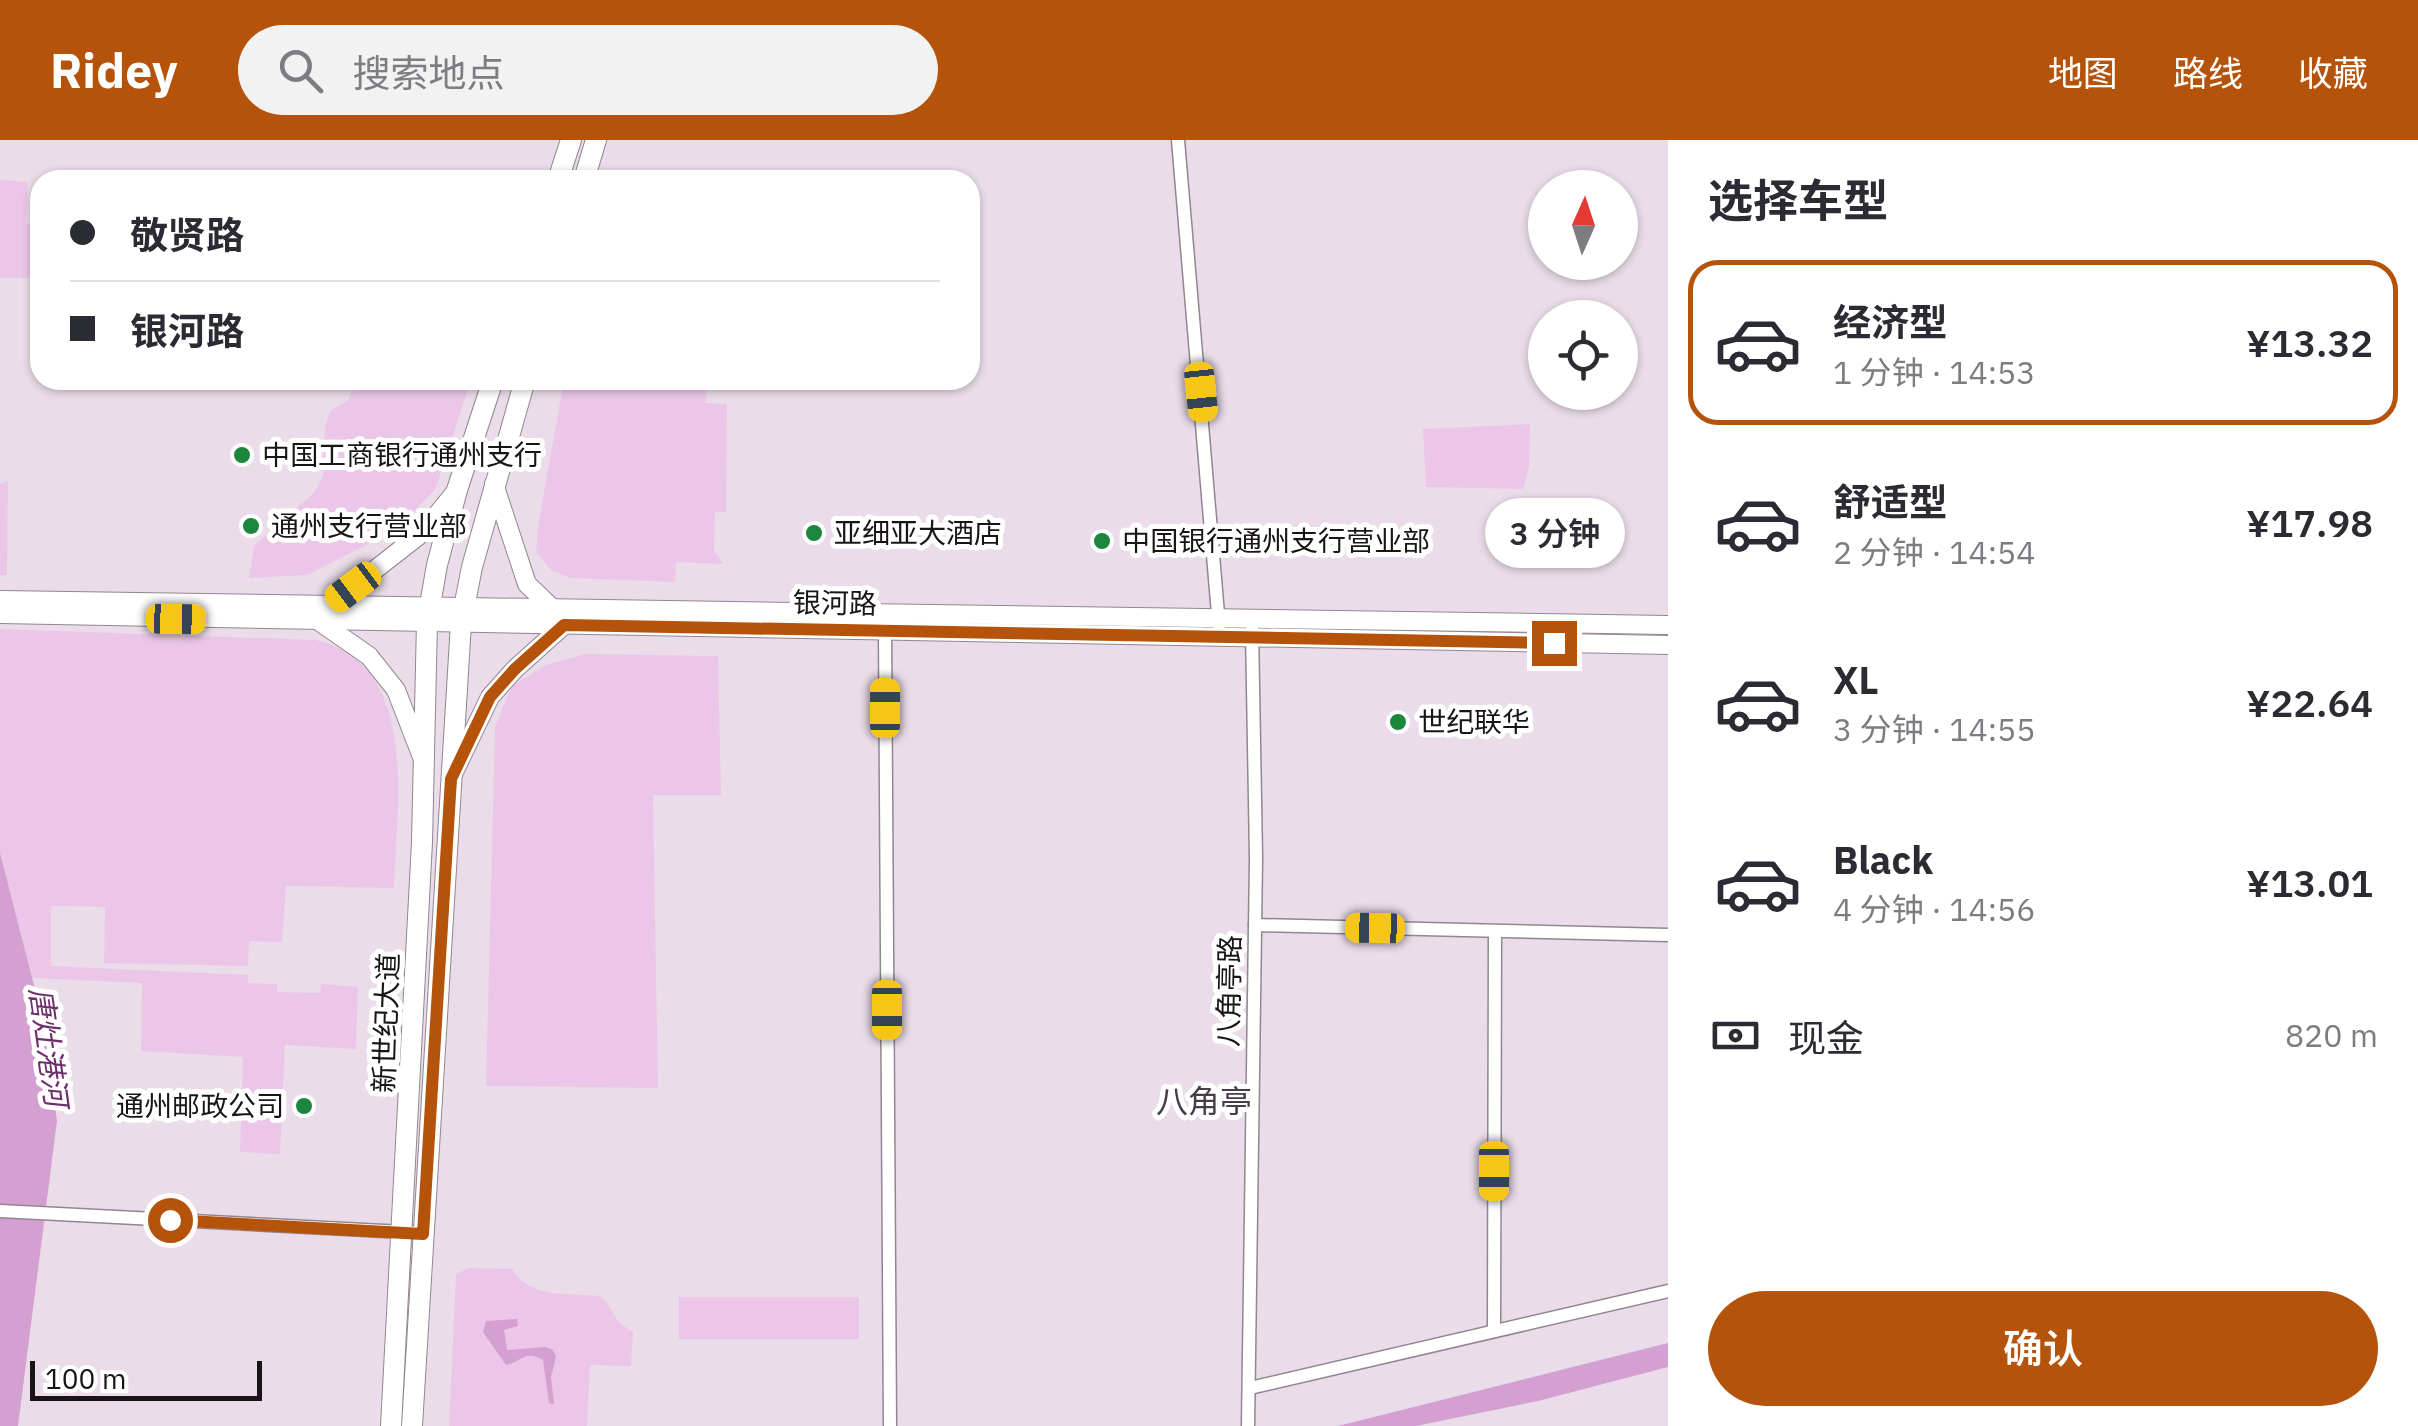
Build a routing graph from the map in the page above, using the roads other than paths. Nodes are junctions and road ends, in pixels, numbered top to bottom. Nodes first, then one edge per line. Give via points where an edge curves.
1 (570, 140) edge
2 (596, 140) edge
3 (1178, 140) edge
4 (561, 170) edge
5 (587, 170) edge
6 (490, 390) edge
7 (521, 390) edge
8 (494, 484) junction
9 (457, 490) junction
10 (0, 600) edge
11 (330, 604) junction
12 (551, 606) junction
13 (0, 614) edge
14 (429, 614) junction
15 (462, 614) junction
16 (320, 622) junction
17 (564, 625) junction
18 (1668, 625) edge
19 (1219, 626) junction
20 (1253, 626) junction
21 (885, 632) junction
22 (1668, 646) edge
23 (424, 762) junction
24 (451, 779) junction
25 (1255, 925) junction
26 (1495, 932) junction
27 (1668, 934) edge
28 (0, 1210) edge
29 (400, 1232) junction
30 (423, 1234) junction
31 (1668, 1291) edge
32 (1494, 1331) junction
33 (1250, 1388) junction
34 (391, 1426) edge
35 (412, 1426) edge
36 (890, 1426) edge
37 (1248, 1426) edge

1 - 4 main road
2 - 5 main road
3 - 19 street
6 - 9 main road, 新世纪大道
7 - 8 main road, 新世纪大道
8 - 12 main road via 526,584
8 - 15 main road, 新世纪大道
9 - 11 main road via 422,533
9 - 14 main road, 新世纪大道
10 - 11 main road, 银河路
11 - 14 main road, 银河路
12 - 15 main road, 银河路
12 - 19 main road, 银河路
13 - 16 main road, 银河路
14 - 15 main road, 银河路
14 - 16 main road, 银河路
14 - 23 main road, 新世纪大道
15 - 17 main road, 银河路
15 - 24 main road, 新世纪大道
16 - 23 main road via 369,656 396,690
17 - 21 main road, 银河路
17 - 24 main road via 490,697
18 - 20 main road, 银河路
19 - 20 main road, 银河路
19 - 21 main road, 银河路
20 - 22 main road, 银河路
20 - 25 street, 八角亭路
21 - 36 street
23 - 29 main road, 新世纪大道
24 - 30 main road, 新世纪大道
25 - 26 street
25 - 33 street, 八角亭路
26 - 27 street
26 - 32 street
28 - 29 street
29 - 30 street
29 - 34 main road, 新世纪大道
30 - 35 main road, 新世纪大道
31 - 32 street
32 - 33 street
33 - 37 street, 八角亭路

